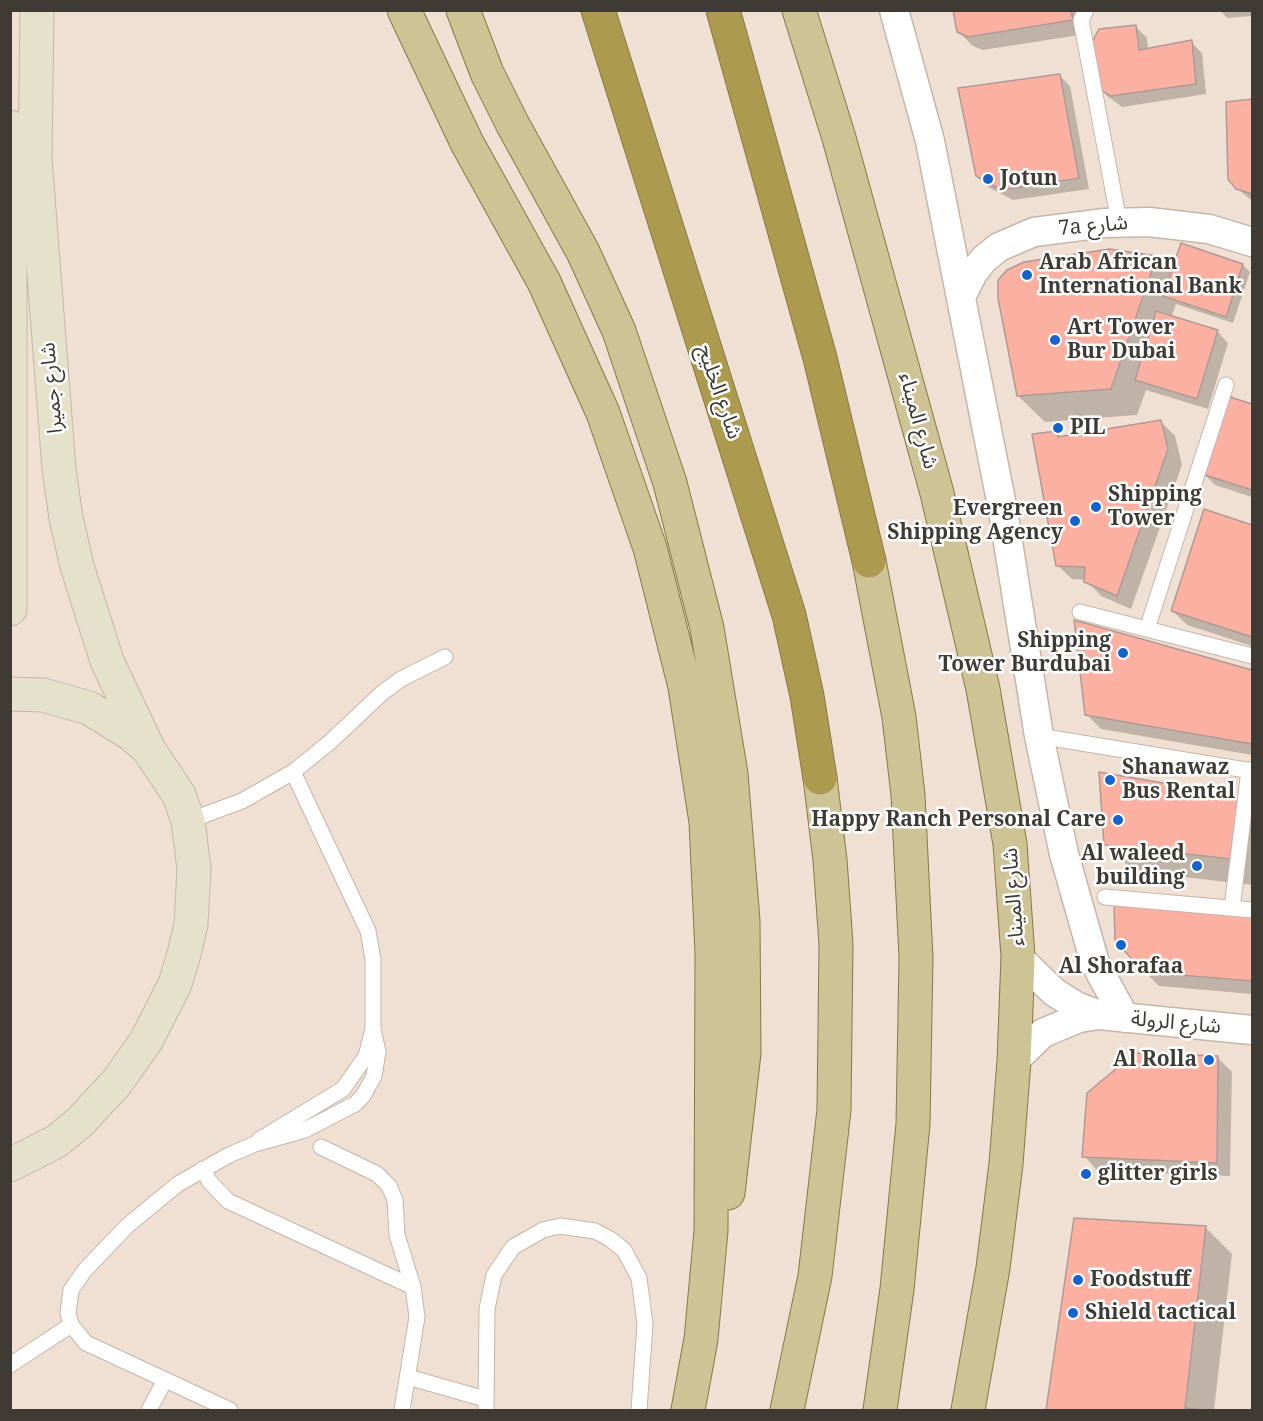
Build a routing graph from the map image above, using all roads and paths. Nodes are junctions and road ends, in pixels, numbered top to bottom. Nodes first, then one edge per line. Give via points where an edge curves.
1 (36, 10) edge
2 (404, 10) edge
3 (463, 10) edge
4 (598, 10) edge
5 (723, 10) edge
6 (799, 10) edge
7 (894, 10) edge
8 (1086, 10) edge
9 (10, 128) edge
10 (1119, 222) junction
11 (1252, 242) edge
12 (961, 297) junction
13 (1226, 385) dead end
14 (868, 561) joint
15 (10, 609) edge
16 (1080, 612) dead end
17 (1147, 629) junction
18 (1252, 656) edge
19 (445, 657) dead end
20 (10, 694) edge
21 (1039, 736) junction
22 (149, 750) junction
23 (1251, 771) edge
24 (293, 772) junction
25 (820, 778) joint
26 (188, 821) junction
27 (1105, 897) dead end
28 (1232, 908) junction
29 (1252, 910) edge
30 (1018, 957) junction
31 (1112, 1017) junction
32 (1252, 1030) edge
33 (1014, 1061) junction
34 (321, 1147) dead end
35 (10, 1165) edge
36 (203, 1169) junction
37 (707, 1285) junction
38 (413, 1287) junction
39 (71, 1324) junction
40 (10, 1365) edge
41 (408, 1377) junction
42 (165, 1380) junction
43 (485, 1405) edge
44 (149, 1410) edge
45 (230, 1410) edge
46 (402, 1410) edge
47 (639, 1410) edge
48 (688, 1410) edge
49 (787, 1410) edge
50 (880, 1410) edge
51 (968, 1410) edge

1 - 22 street, شارع جميرا via 35,169 65,508 93,623 126,706
2 - 37 main road via 467,143 544,282 574,347 628,480 669,617 698,758 711,887 711,1188
3 - 37 main road via 487,73 583,252 619,331 670,483 707,628 738,837 745,994 744,1053 733,1158 722,1228
4 - 25 highway, شارع الخليج via 789,615
5 - 14 highway via 820,358
6 - 30 main road, شارع الميناء via 885,302 967,614 1009,833
7 - 12 street via 930,141
8 - 10 lane via 1081,20
9 - 15 street, شارع جميرا
10 - 11 street, 7a شارع via 1179,224
10 - 12 street, 7a شارع via 1034,232 1016,238 984,259
12 - 21 street via 1003,511
13 - 17 lane
14 - 50 main road via 900,728 908,795 916,958 913,1124 897,1289
16 - 17 lane
17 - 18 lane
19 - 24 lane via 382,693
20 - 22 street via 43,695 89,708
21 - 23 lane
21 - 31 street via 1084,933 1108,991
22 - 26 street via 179,795
23 - 28 lane
24 - 26 lane via 242,801
24 - 36 lane via 368,931 373,959 377,1064 363,1096 345,1111 305,1130 255,1144
25 - 49 main road via 836,944 834,1110 815,1276
26 - 35 street via 194,869 191,924 175,984 158,1020 133,1061 80,1122 57,1141
27 - 28 lane
28 - 29 lane
30 - 31 street, شارع الرولة via 1054,992 1076,1006
30 - 33 main road, شارع الميناء
31 - 32 street, شارع الرولة
31 - 33 street, شارع الرولة via 1079,1018 1042,1033
33 - 51 main road, شارع الميناء via 993,1268
34 - 38 lane via 377,1174 389,1186 395,1200 400,1248
36 - 38 lane via 228,1201
36 - 39 lane via 152,1204 85,1270 68,1300
37 - 48 main road
38 - 41 lane via 416,1332
39 - 40 lane
39 - 42 lane via 86,1342
41 - 43 lane
41 - 46 lane
42 - 44 lane
42 - 45 lane
43 - 47 lane via 487,1309 494,1275 513,1247 527,1237 561,1226 595,1231 624,1250 639,1278 645,1324

